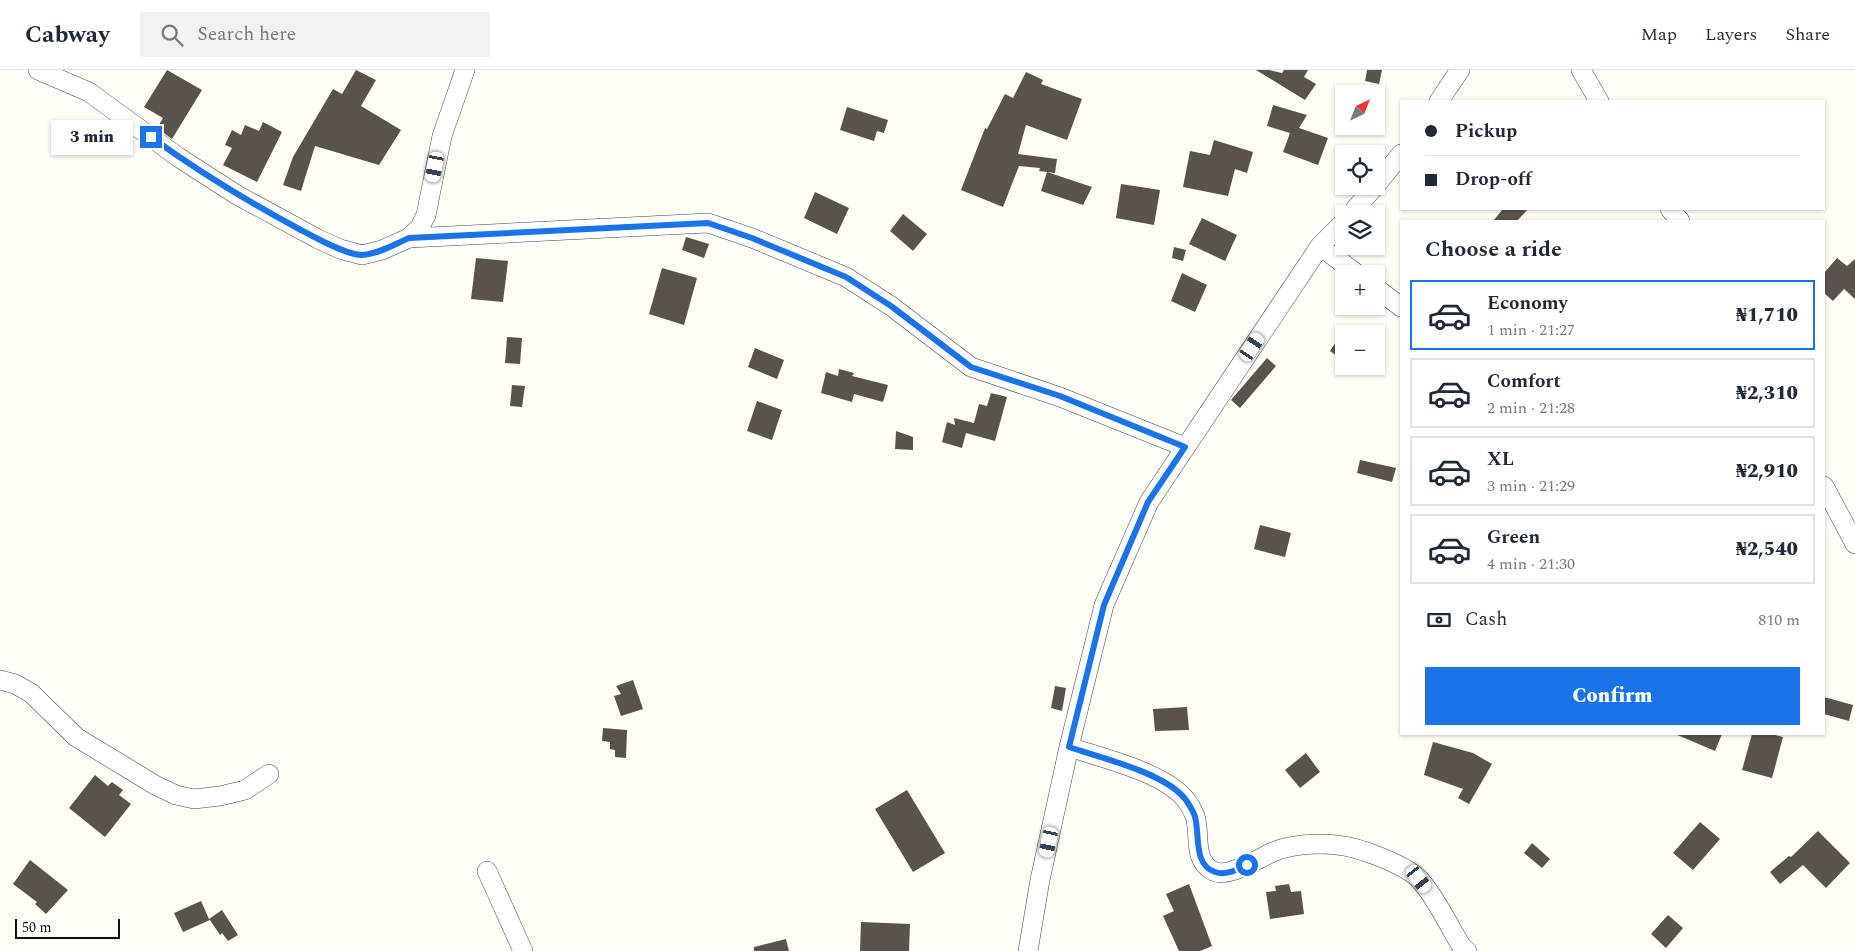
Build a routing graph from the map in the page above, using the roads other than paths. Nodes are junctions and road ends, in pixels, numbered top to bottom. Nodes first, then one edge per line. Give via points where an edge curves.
1 (38, 70) edge
2 (465, 70) edge
3 (1460, 70) edge
4 (1581, 70) edge
5 (1440, 100) edge
6 (1599, 100) edge
7 (1400, 155) edge
8 (1385, 174) edge
9 (1368, 195) edge
10 (1359, 205) edge
11 (1671, 210) edge
12 (1679, 220) edge
13 (1335, 231) edge
14 (409, 238) junction
15 (1320, 246) junction
16 (1345, 265) edge
17 (1385, 295) edge
18 (1400, 306) edge
19 (1185, 447) junction
20 (1825, 488) edge
21 (1855, 544) edge
22 (0, 680) edge
23 (1069, 747) junction
24 (269, 774) dead end
25 (486, 871) dead end
26 (522, 951) edge
27 (1028, 951) edge
28 (1467, 951) edge

1 - 14 street via 89,92 178,157 237,195 340,249 362,255
2 - 14 street via 442,136 426,215
3 - 5 street
4 - 6 street
7 - 8 street
9 - 10 street
11 - 12 street
13 - 15 street
14 - 19 street via 708,223 846,277 891,306 971,367 1060,396
15 - 16 street
15 - 19 street
17 - 18 street
19 - 23 street via 1148,502 1104,605
20 - 21 street
22 - 24 street via 31,693 76,737 176,795 194,798 220,796 245,790
23 - 27 street
23 - 28 street via 1145,773 1174,788 1186,800 1195,817 1199,851 1204,864 1214,872 1229,873 1275,851 1300,846 1337,845 1402,867 1428,890
25 - 26 street

